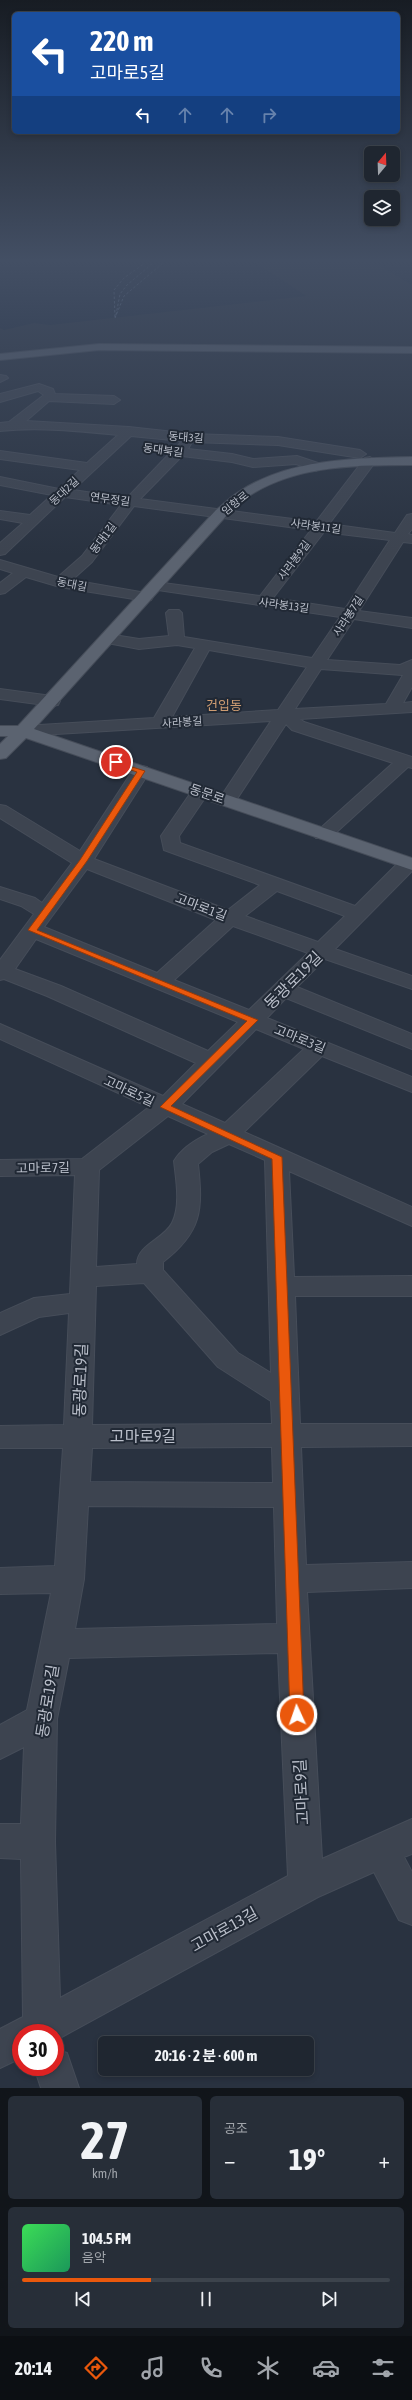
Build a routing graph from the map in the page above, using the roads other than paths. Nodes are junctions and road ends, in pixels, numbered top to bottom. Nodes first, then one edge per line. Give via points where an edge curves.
1 (43, 360) edge
2 (0, 365) edge
3 (50, 397) junction
4 (0, 398) edge
5 (114, 400) dead end
6 (5, 430) edge
7 (129, 431) junction
8 (192, 438) junction
9 (116, 443) junction
10 (131, 445) dead end
11 (321, 446) junction
12 (155, 448) dead end
13 (178, 452) junction
14 (0, 455) edge
15 (365, 457) junction
16 (297, 460) junction
17 (412, 461) edge
18 (90, 467) junction
19 (316, 467) junction
20 (0, 481) edge
21 (62, 493) junction
22 (130, 502) junction
23 (221, 513) junction
24 (0, 515) edge
25 (412, 518) edge
26 (33, 520) junction
27 (320, 526) junction
28 (406, 538) edge
29 (0, 551) edge
30 (0, 564) edge
31 (24, 571) junction
32 (60, 583) junction
33 (0, 590) edge
34 (151, 591) junction
35 (263, 602) junction
36 (174, 613) dead end
37 (350, 614) junction
38 (412, 623) edge
39 (229, 633) dead end
40 (108, 640) junction
41 (177, 640) junction
42 (210, 646) junction
43 (318, 664) junction
44 (412, 665) edge
45 (412, 673) edge
46 (0, 694) edge
47 (52, 701) junction
48 (412, 708) edge
49 (391, 709) junction
50 (285, 715) junction
51 (159, 724) junction
52 (0, 731) edge
53 (23, 731) junction
54 (0, 754) edge
55 (408, 762) edge
56 (141, 771) junction
57 (200, 792) junction
58 (228, 801) junction
59 (0, 810) edge
60 (323, 834) junction
61 (83, 861) junction
62 (410, 863) edge
63 (274, 884) junction
64 (0, 893) edge
65 (45, 913) junction
66 (359, 914) junction
67 (230, 918) junction
68 (32, 930) junction
69 (323, 950) junction
70 (1, 973) edge
71 (159, 982) junction
72 (412, 983) edge
73 (282, 989) junction
74 (253, 1020) junction
75 (0, 1031) edge
76 (412, 1042) edge
77 (319, 1047) junction
78 (212, 1061) junction
79 (412, 1085) edge
80 (165, 1107) junction
81 (227, 1135) junction
82 (277, 1157) junction
83 (87, 1167) junction
84 (0, 1168) edge
85 (412, 1217) edge
86 (150, 1273) junction
87 (412, 1286) edge
88 (282, 1287) junction
89 (83, 1290) junction
90 (0, 1325) edge
91 (286, 1396) junction
92 (412, 1435) edge
93 (287, 1436) junction
94 (0, 1437) edge
95 (78, 1437) junction
96 (74, 1494) junction
97 (290, 1495) junction
98 (412, 1575) edge
99 (69, 1579) junction
100 (293, 1579) junction
101 (0, 1581) edge
102 (293, 1638) junction
103 (57, 1644) junction
104 (41, 1719) junction
105 (0, 1743) edge
106 (0, 1841) edge
107 (38, 1842) junction
108 (397, 1843) edge
109 (306, 1885) junction
110 (412, 1907) edge
111 (34, 2024) edge
112 (51, 2024) edge
113 (12, 2043) edge
114 (0, 2049) edge
115 (56, 2076) edge
116 (60, 2088) edge

1 - 2 main road
3 - 4 street via 49,391 39,387
3 - 5 street
3 - 6 street via 45,398
6 - 7 street, 동대3길 via 30,424
6 - 9 street, 동대북길
7 - 8 street, 동대3길
7 - 9 street, 동대2길
8 - 11 street, 동대3길 via 246,439
8 - 13 street, 동대1길
9 - 10 street, 동대북길
9 - 18 street, 동대2길
11 - 15 street, 동대3길
11 - 16 street
12 - 13 street, 동대북길
13 - 16 street, 동대북길 via 253,463
13 - 22 street, 동대1길
14 - 18 street
15 - 17 main road, 임항로
15 - 19 main road, 임항로
15 - 27 street, 사라봉9길
16 - 19 street, 동대북길
18 - 21 street, 동대2길
19 - 23 main road, 임항로 via 252,489
20 - 21 street, 연무정길
21 - 22 street, 연무정길
21 - 26 street, 동대2길
22 - 23 street, 연무정길
22 - 32 street, 동대1길 via 87,559
23 - 27 street, 사라봉11길
23 - 34 main road, 임항로
24 - 26 street
25 - 28 street, 사라봉7길
26 - 29 street, 동대2길
27 - 28 street, 사라봉11길
27 - 35 street, 사라봉9길
28 - 37 street, 사라봉7길
30 - 31 street, 동대길
31 - 32 street, 동대길
31 - 33 street
32 - 34 street, 동대길
34 - 35 street, 사라봉13길
34 - 40 main road, 임항로
35 - 37 street, 사라봉13길
36 - 41 street
37 - 38 street, 사라봉13길
37 - 43 street, 사라봉7길
39 - 42 street
40 - 41 street via 139,644
40 - 47 main road, 임항로
41 - 42 street
42 - 43 street
42 - 51 street
43 - 44 street via 402,670
43 - 50 street, 사라봉7길
45 - 49 street
46 - 47 street
47 - 53 main road, 임항로
48 - 49 street, 사라봉길
49 - 50 street, 사라봉길
50 - 51 street, 사라봉길
50 - 55 street via 298,726
50 - 58 street, 사라봉7길
51 - 53 street, 사라봉길
52 - 53 main road, 동문로
53 - 54 main road, 임항로
53 - 56 main road, 동문로
55 - 60 street
56 - 57 main road, 동문로
56 - 61 street
57 - 58 main road, 동문로
57 - 63 street via 170,836 171,846
58 - 60 main road, 동문로
59 - 61 street, 고마로1길
60 - 62 main road, 동문로
61 - 65 street
61 - 67 street, 고마로1길
62 - 66 street, 동광로19길
63 - 66 street
63 - 67 street
64 - 65 street via 28,902
65 - 68 street
66 - 69 street, 동광로19길
67 - 69 street, 고마로1길
67 - 71 street
68 - 70 street
68 - 71 street, 고마로3길
69 - 72 street, 고마로1길
69 - 73 street, 동광로19길
70 - 78 street via 54,991
71 - 74 street, 고마로3길
73 - 74 street, 동광로19길
73 - 76 street
74 - 77 street, 고마로3길
74 - 78 street, 동광로19길
75 - 80 street, 고마로5길
77 - 79 street, 고마로3길
77 - 81 street
78 - 80 street, 동광로19길
80 - 81 street, 고마로5길
80 - 83 street, 동광로19길
81 - 82 street, 고마로5길
81 - 86 street via 204,1146 186,1161 189,1212 181,1233 150,1258
82 - 85 street, 고마로5길
82 - 88 street, 고마로9길
83 - 84 street, 고마로7길
83 - 89 street, 동광로19길
86 - 89 street
86 - 91 street via 228,1360
87 - 88 street
88 - 91 street, 고마로9길
89 - 90 street via 34,1308
89 - 95 street, 동광로19길
91 - 93 street, 고마로9길
92 - 93 street, 고마로9길
93 - 95 street, 고마로9길
93 - 97 street, 고마로9길
94 - 95 street, 고마로9길
95 - 96 street, 동광로19길
96 - 97 street
96 - 99 street, 동광로19길
97 - 100 street, 고마로9길
98 - 100 street
99 - 101 street
99 - 103 street, 동광로19길
100 - 102 street, 고마로9길
102 - 103 street
102 - 109 street, 고마로9길
103 - 104 street, 동광로19길
104 - 105 street
104 - 107 street, 동광로19길
106 - 107 street
107 - 111 street, 동광로19길
108 - 109 street, 고마로13길
108 - 110 street
109 - 112 street, 고마로13길
113 - 114 street, 고마로13길
115 - 116 street

